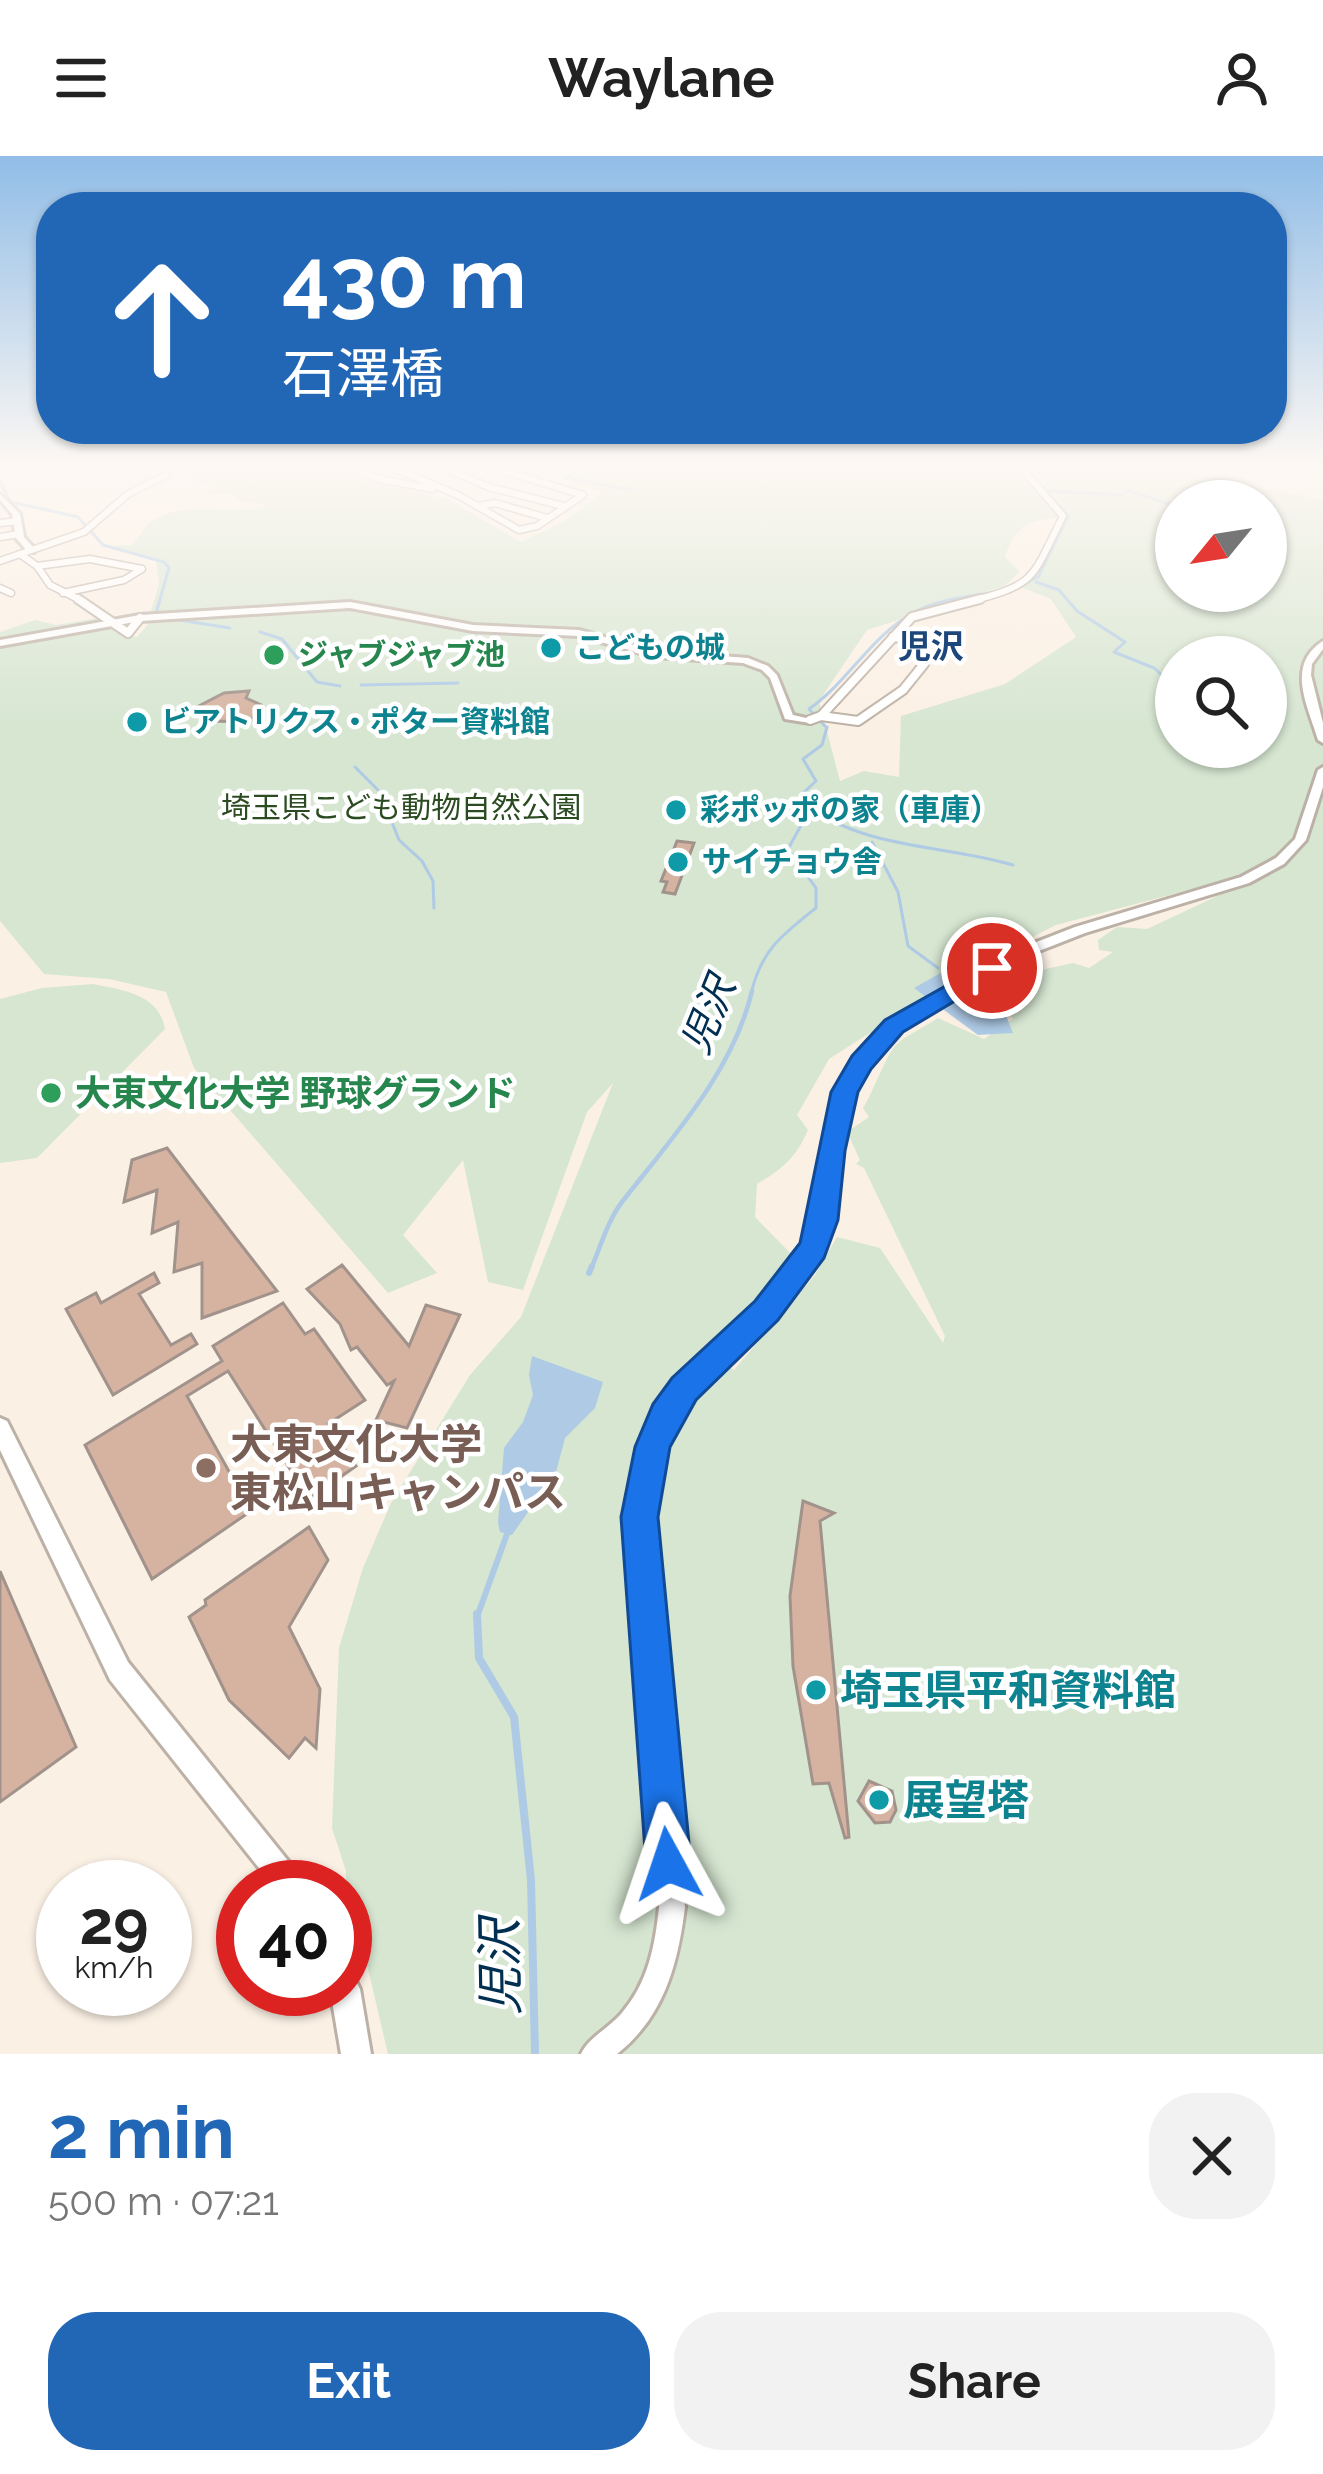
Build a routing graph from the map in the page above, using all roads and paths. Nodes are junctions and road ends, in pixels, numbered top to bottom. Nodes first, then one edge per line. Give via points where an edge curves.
1 (27, 552) edge
2 (1045, 552) edge
3 (20, 554) junction
4 (0, 561) edge
5 (37, 566) junction
6 (63, 592) junction
7 (111, 621) junction
8 (893, 637) junction
9 (0, 643) edge
10 (1323, 644) edge
11 (816, 718) junction
12 (1323, 740) edge
13 (1323, 770) edge
14 (0, 1428) edge
15 (270, 1860) edge
16 (350, 2016) edge
17 (356, 2054) edge
18 (595, 2054) edge

1 - 3 street
2 - 8 street via 1018,586 920,612
3 - 4 street
3 - 5 street
5 - 6 street
5 - 6 street via 68,558 142,568 124,580
6 - 7 street
7 - 9 street
7 - 11 street via 350,605 473,628 579,633 655,654 759,665 774,677 786,714
8 - 11 street
8 - 11 street via 911,639 924,664 910,683 858,721
10 - 12 street via 1308,656 1305,676
13 - 18 street via 1300,840 1266,870 992,968 876,1044 845,1092 813,1249 766,1311 665,1415 652,1447 640,1517 672,1907 668,1955 630,2029
14 - 15 main road via 119,1671
16 - 17 main road

